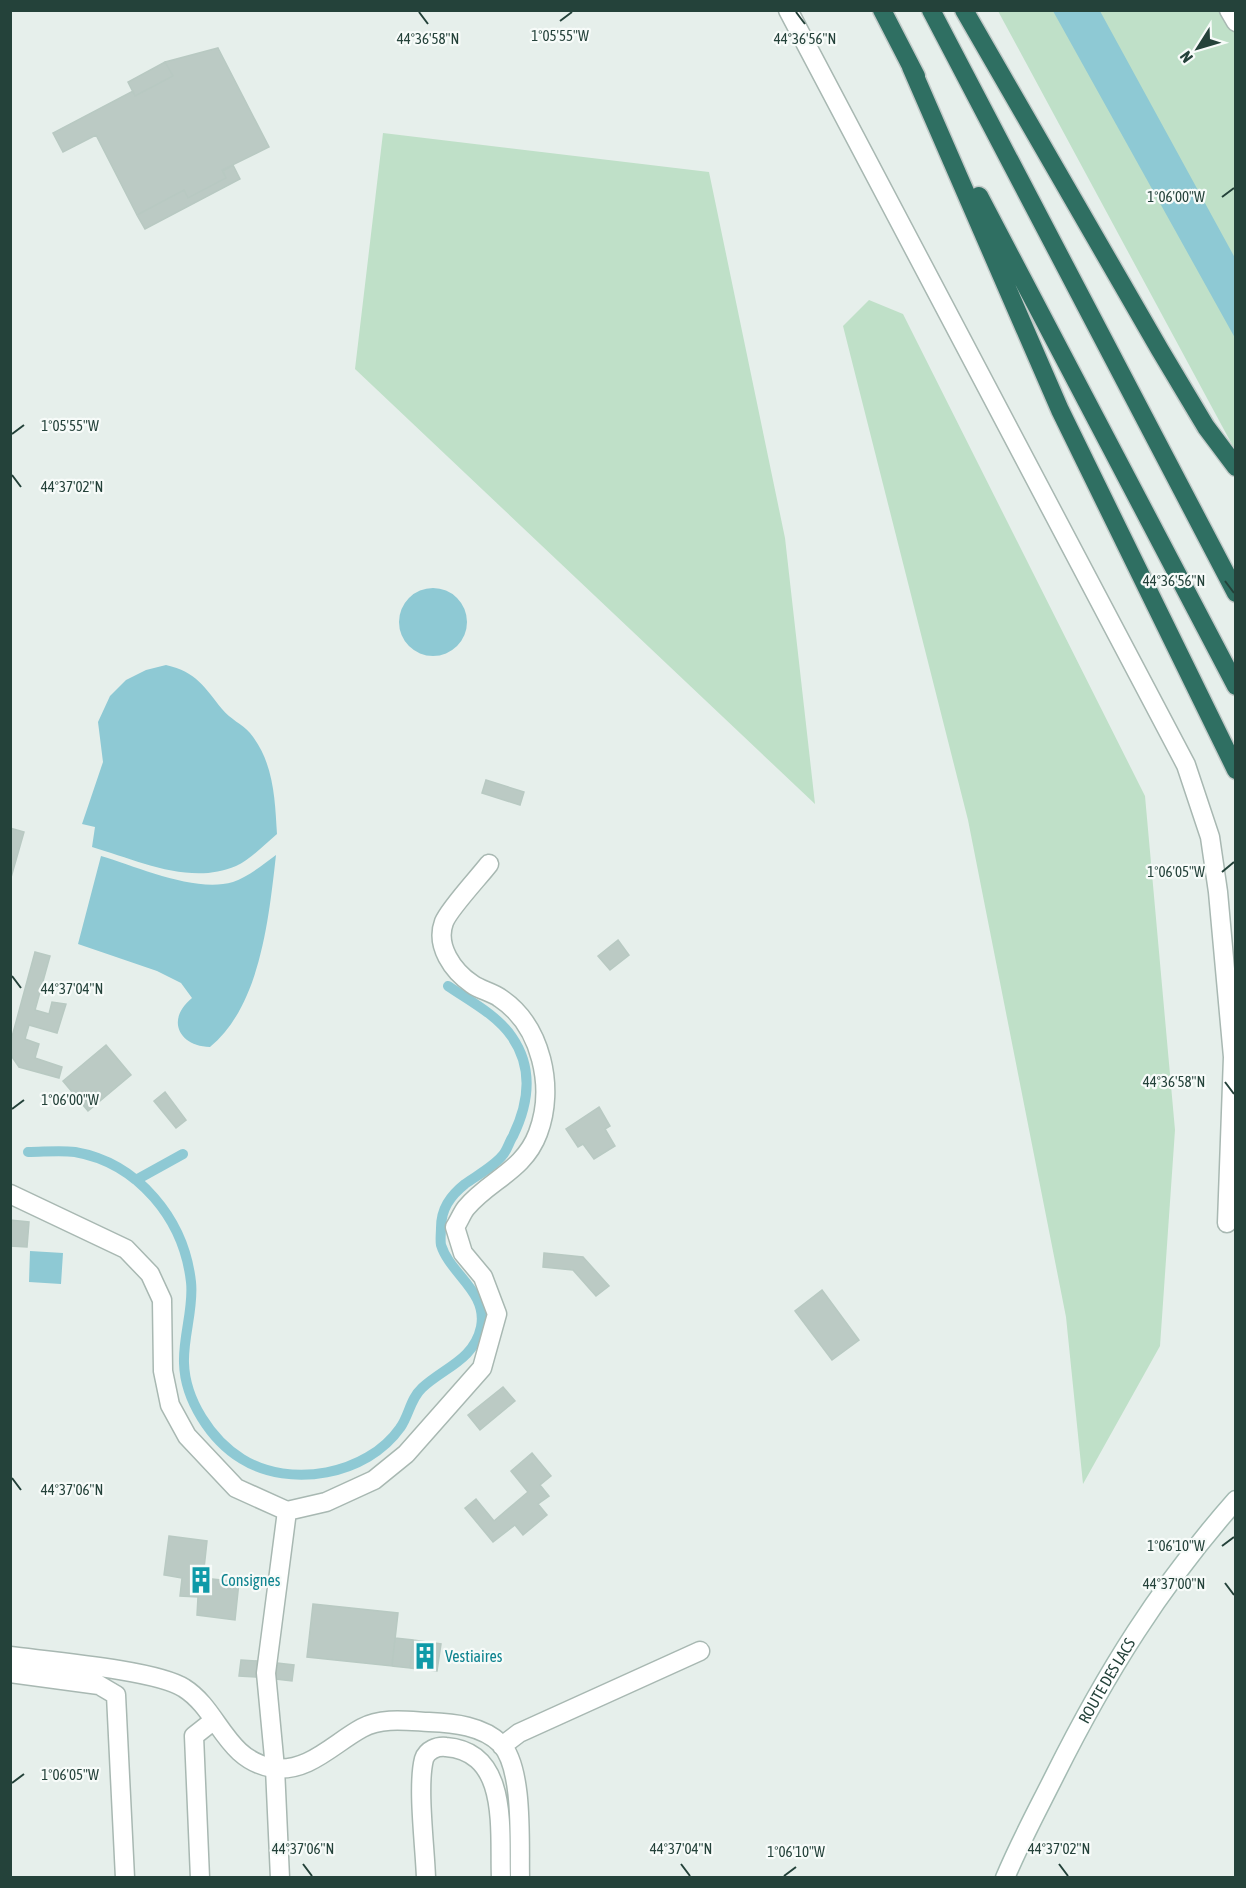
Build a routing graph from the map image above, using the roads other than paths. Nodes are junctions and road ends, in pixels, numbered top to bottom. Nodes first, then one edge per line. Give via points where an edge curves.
1 (788, 10) edge
2 (882, 10) edge
3 (932, 10) edge
4 (964, 10) edge
5 (1229, 10) edge
6 (1236, 22) edge
7 (911, 67) junction
8 (1236, 467) edge
9 (1236, 593) edge
10 (1236, 686) edge
11 (1236, 770) edge
12 (489, 864) dead end
13 (10, 1194) edge
14 (1227, 1222) dead end
15 (1236, 1500) edge
16 (287, 1511) junction
17 (700, 1651) dead end
18 (10, 1656) edge
19 (10, 1673) edge
20 (213, 1721) junction
21 (502, 1746) junction
22 (275, 1768) junction
23 (125, 1878) edge
24 (200, 1878) edge
25 (280, 1878) edge
26 (426, 1878) edge
27 (501, 1878) edge
28 (520, 1878) edge
29 (1005, 1878) edge

1 - 14 street via 1186,765 1210,837 1233,1057
2 - 7 highway
3 - 9 highway
4 - 8 highway via 1160,350 1206,427
5 - 6 street
7 - 10 highway
7 - 11 highway via 1060,410
12 - 16 street via 444,921 442,943 452,966 472,985 501,998 529,1028 542,1059 547,1096 538,1134 519,1165 467,1207 455,1227 463,1253 483,1277 497,1314 482,1368 406,1454 374,1480 326,1502
13 - 16 street via 126,1249 150,1274 162,1300 163,1371 170,1405 187,1436 236,1488
15 - 29 street, ROUTE DES LACS via 1150,1608 1115,1663 1084,1716
16 - 22 street via 266,1673
17 - 21 street via 519,1733
18 - 20 street via 158,1678 184,1688
19 - 23 street via 99,1685 116,1695
20 - 22 street via 236,1749 255,1763
20 - 24 street via 194,1736
21 - 22 street via 489,1734 470,1727 394,1720 364,1727 296,1767
21 - 28 street via 512,1765 516,1787
22 - 25 street
26 - 27 street via 422,1774 425,1756 442,1746 463,1749 480,1759 490,1773 497,1797

